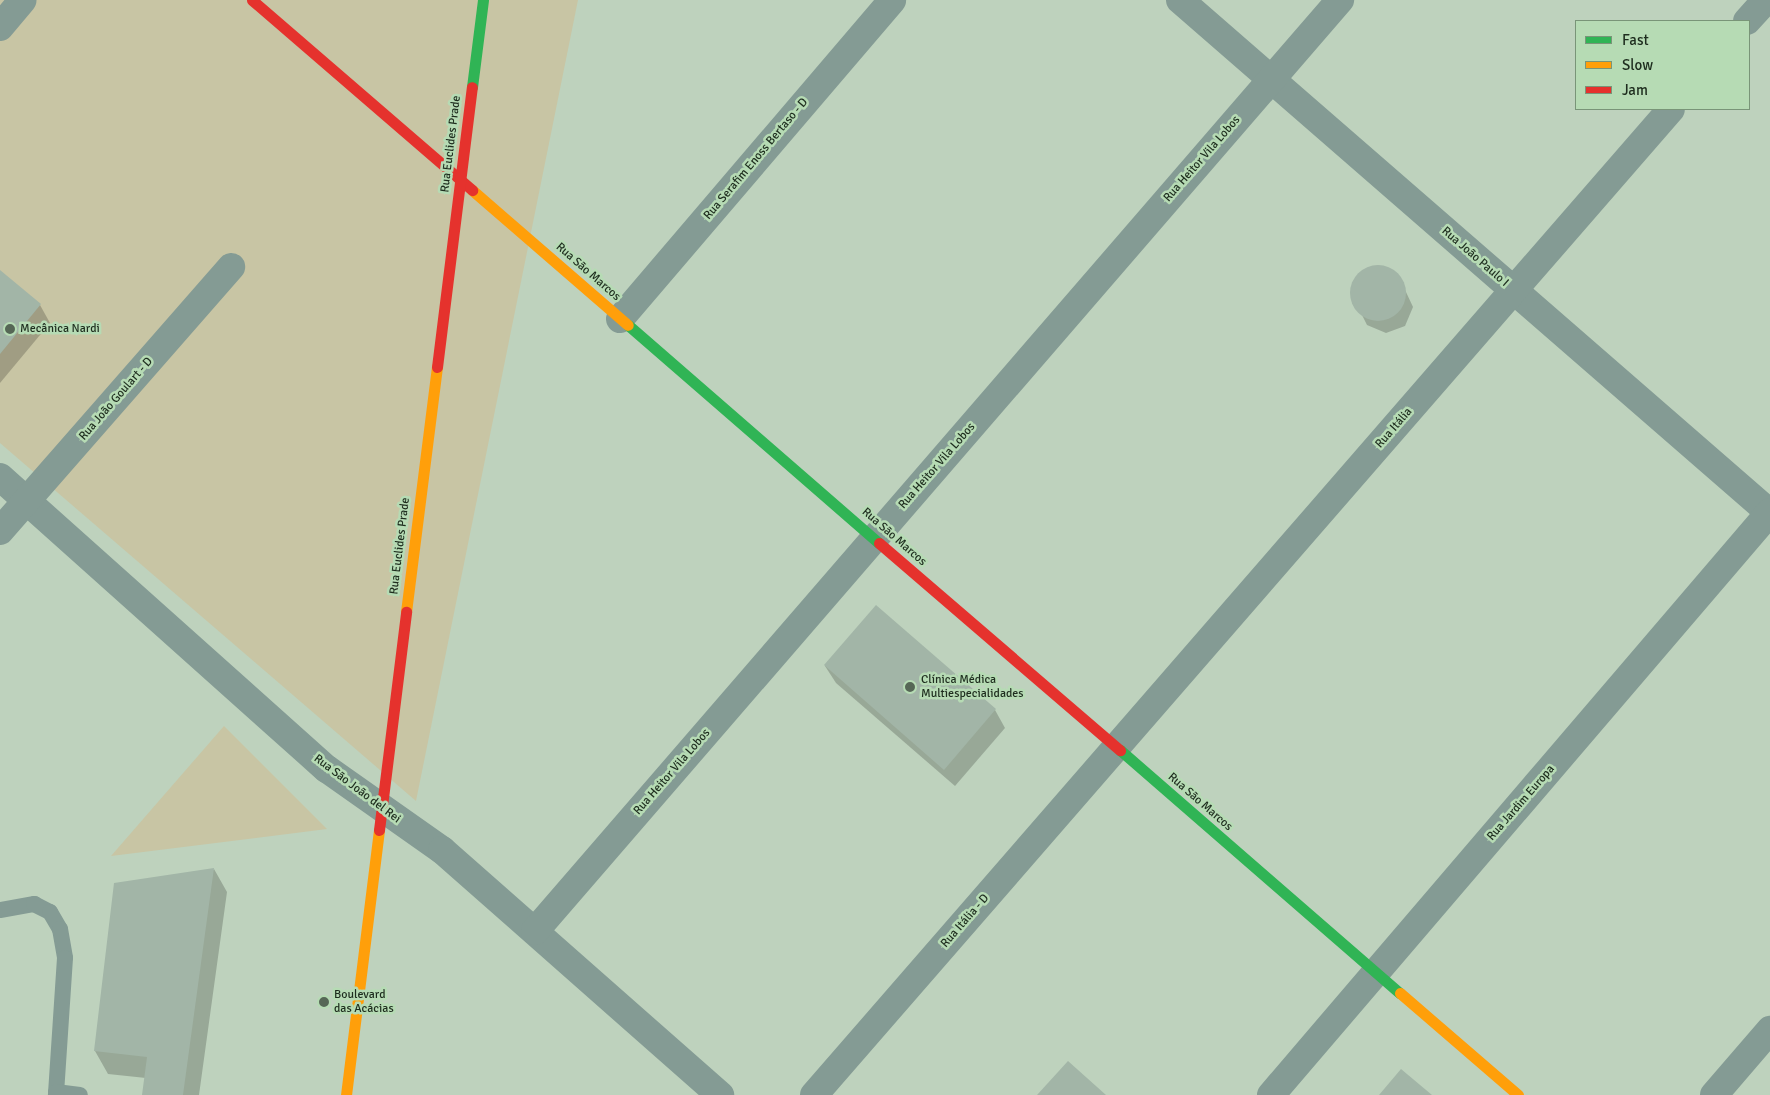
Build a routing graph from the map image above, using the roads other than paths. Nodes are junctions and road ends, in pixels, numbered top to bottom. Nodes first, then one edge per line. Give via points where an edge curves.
1 (23, 0) edge
2 (252, 0) edge
3 (483, 0) edge
4 (892, 0) edge
5 (1180, 0) edge
6 (1340, 0) edge
7 (1766, 0) edge
8 (1748, 20) edge
9 (0, 27) edge
10 (1271, 80) junction
11 (1670, 110) edge
12 (461, 180) junction
13 (231, 267) dead end
14 (1513, 291) junction
15 (620, 319) junction
16 (0, 477) edge
17 (26, 501) junction
18 (1770, 513) edge
19 (0, 531) edge
20 (874, 538) junction
21 (1116, 747) junction
22 (382, 809) junction
23 (0, 910) edge
24 (535, 932) junction
25 (1376, 972) junction
26 (1770, 1030) edge
27 (56, 1093) edge
28 (80, 1095) edge
29 (346, 1095) edge
30 (720, 1095) edge
31 (814, 1095) edge
32 (1271, 1095) edge
33 (1518, 1095) edge
34 (1714, 1095) edge

1 - 9 street
2 - 12 street, Rua São Marcos
3 - 12 street, Rua Euclides Prade
4 - 15 street, Rua Serafim Enoss Bertaso - D
5 - 10 street, Rua João Paulo I
6 - 10 street, Rua Heitor Vila Lobos
7 - 8 street
10 - 14 street, Rua João Paulo I
10 - 20 street, Rua Heitor Vila Lobos
11 - 14 street, Rua Itália
12 - 15 street, Rua São Marcos
12 - 22 street, Rua Euclides Prade
13 - 17 street, Rua João Goulart - D
14 - 18 street, Rua João Paulo I
14 - 21 street, Rua Itália
15 - 20 street, Rua São Marcos
16 - 17 street, Rua São João del Rei
17 - 19 street, Rua João Goulart - D
17 - 22 street, Rua São João del Rei via 327,768
18 - 25 street, Rua Jardim Europa
20 - 21 street, Rua São Marcos
20 - 24 street, Rua Heitor Vila Lobos
21 - 25 street, Rua São Marcos
21 - 31 street, Rua Itália - D
22 - 24 street, Rua São João del Rei via 442,850
22 - 29 street, Rua Euclides Prade
23 - 27 lane via 34,904 50,912 60,929 65,958
24 - 30 street, Rua São João del Rei
25 - 32 street, Rua Jardim Europa
25 - 33 street, Rua São Marcos
26 - 34 street
27 - 28 lane

